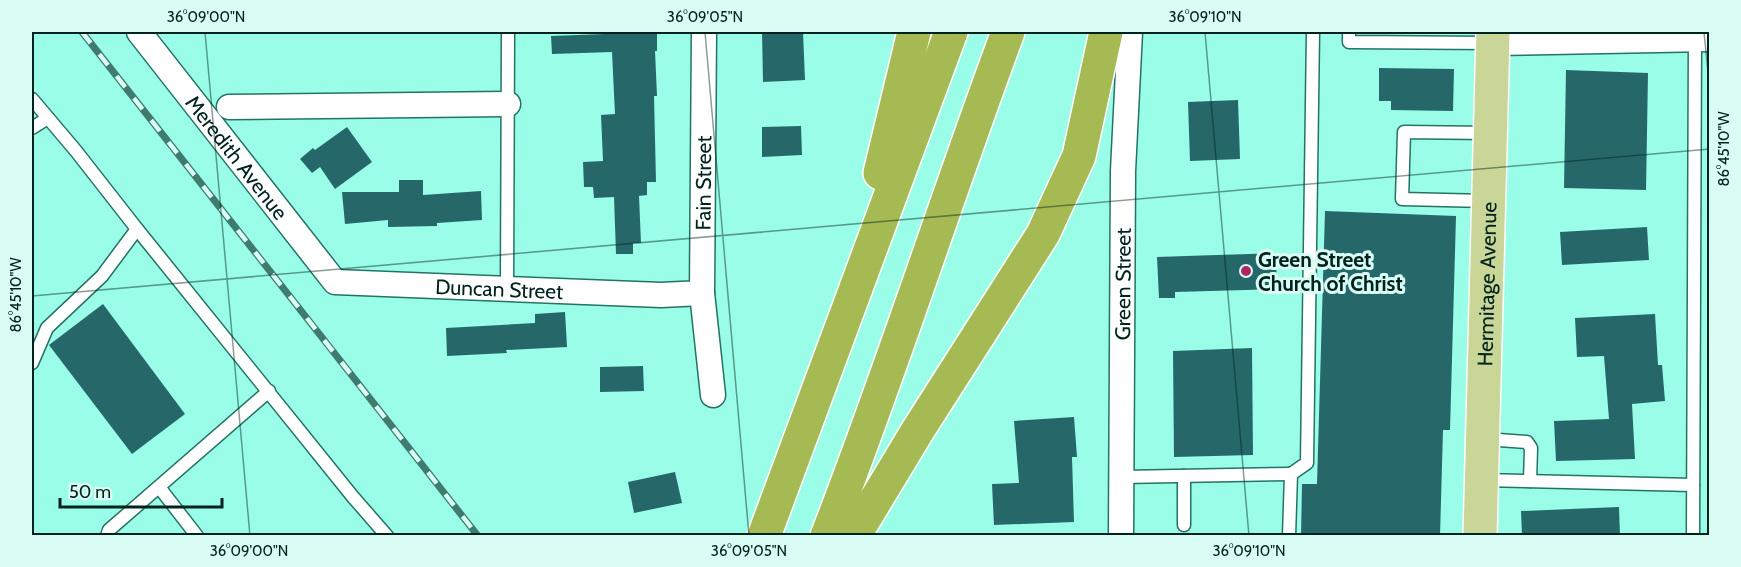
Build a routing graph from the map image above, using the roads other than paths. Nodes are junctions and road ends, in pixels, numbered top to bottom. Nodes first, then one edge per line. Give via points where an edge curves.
1 (140, 32) edge
2 (508, 32) edge
3 (704, 32) edge
4 (914, 32) edge
5 (951, 32) edge
6 (1008, 32) edge
7 (1106, 32) edge
8 (1130, 32) edge
9 (1313, 32) edge
10 (1349, 32) edge
11 (1493, 37) edge
12 (1700, 37) edge
13 (32, 99) edge
14 (508, 104) junction
15 (229, 107) dead end
16 (48, 118) junction
17 (32, 129) edge
18 (1490, 133) junction
19 (1489, 201) junction
20 (137, 229) junction
21 (335, 282) joint
22 (507, 289) junction
23 (702, 293) junction
24 (843, 325) junction
25 (32, 363) edge
26 (269, 391) junction
27 (713, 395) dead end
28 (1482, 439) junction
29 (1291, 474) junction
30 (1184, 476) junction
31 (1122, 477) junction
32 (1481, 480) junction
33 (1530, 481) junction
34 (1693, 485) junction
35 (159, 487) junction
36 (1184, 525) dead end
37 (107, 536) edge
38 (197, 536) edge
39 (387, 536) edge
40 (764, 536) edge
41 (827, 536) edge
42 (854, 536) edge
43 (1121, 536) edge
44 (1289, 536) edge
45 (1480, 536) edge
46 (1693, 536) edge

1 - 21 street, Meredith Avenue
2 - 14 lane
3 - 23 street, Fain Street
4 - 24 highway
5 - 24 highway
6 - 41 highway
7 - 42 highway via 1078,156 1043,234
8 - 31 street, Green Street via 1123,171
9 - 29 lane via 1307,463
10 - 11 lane via 1349,42
11 - 12 street
11 - 18 main road, Hermitage Avenue
12 - 34 lane
13 - 16 lane
14 - 15 street
14 - 22 lane
16 - 17 lane
16 - 20 lane
18 - 19 main road, Hermitage Avenue
18 - 19 lane via 1404,132 1402,200
19 - 28 main road, Hermitage Avenue
20 - 25 lane via 102,276 46,328
20 - 26 lane
21 - 22 street, Duncan Street
22 - 23 street, Duncan Street
23 - 27 street, Fain Street
24 - 40 highway
26 - 35 lane
26 - 39 lane
28 - 32 main road, Hermitage Avenue
28 - 33 lane via 1527,442 1531,448
29 - 30 lane
29 - 44 lane
30 - 31 lane
30 - 36 lane
31 - 43 street, Green Street
32 - 33 lane
32 - 45 main road, Hermitage Avenue
33 - 34 lane
34 - 46 lane
35 - 37 lane
35 - 38 lane

